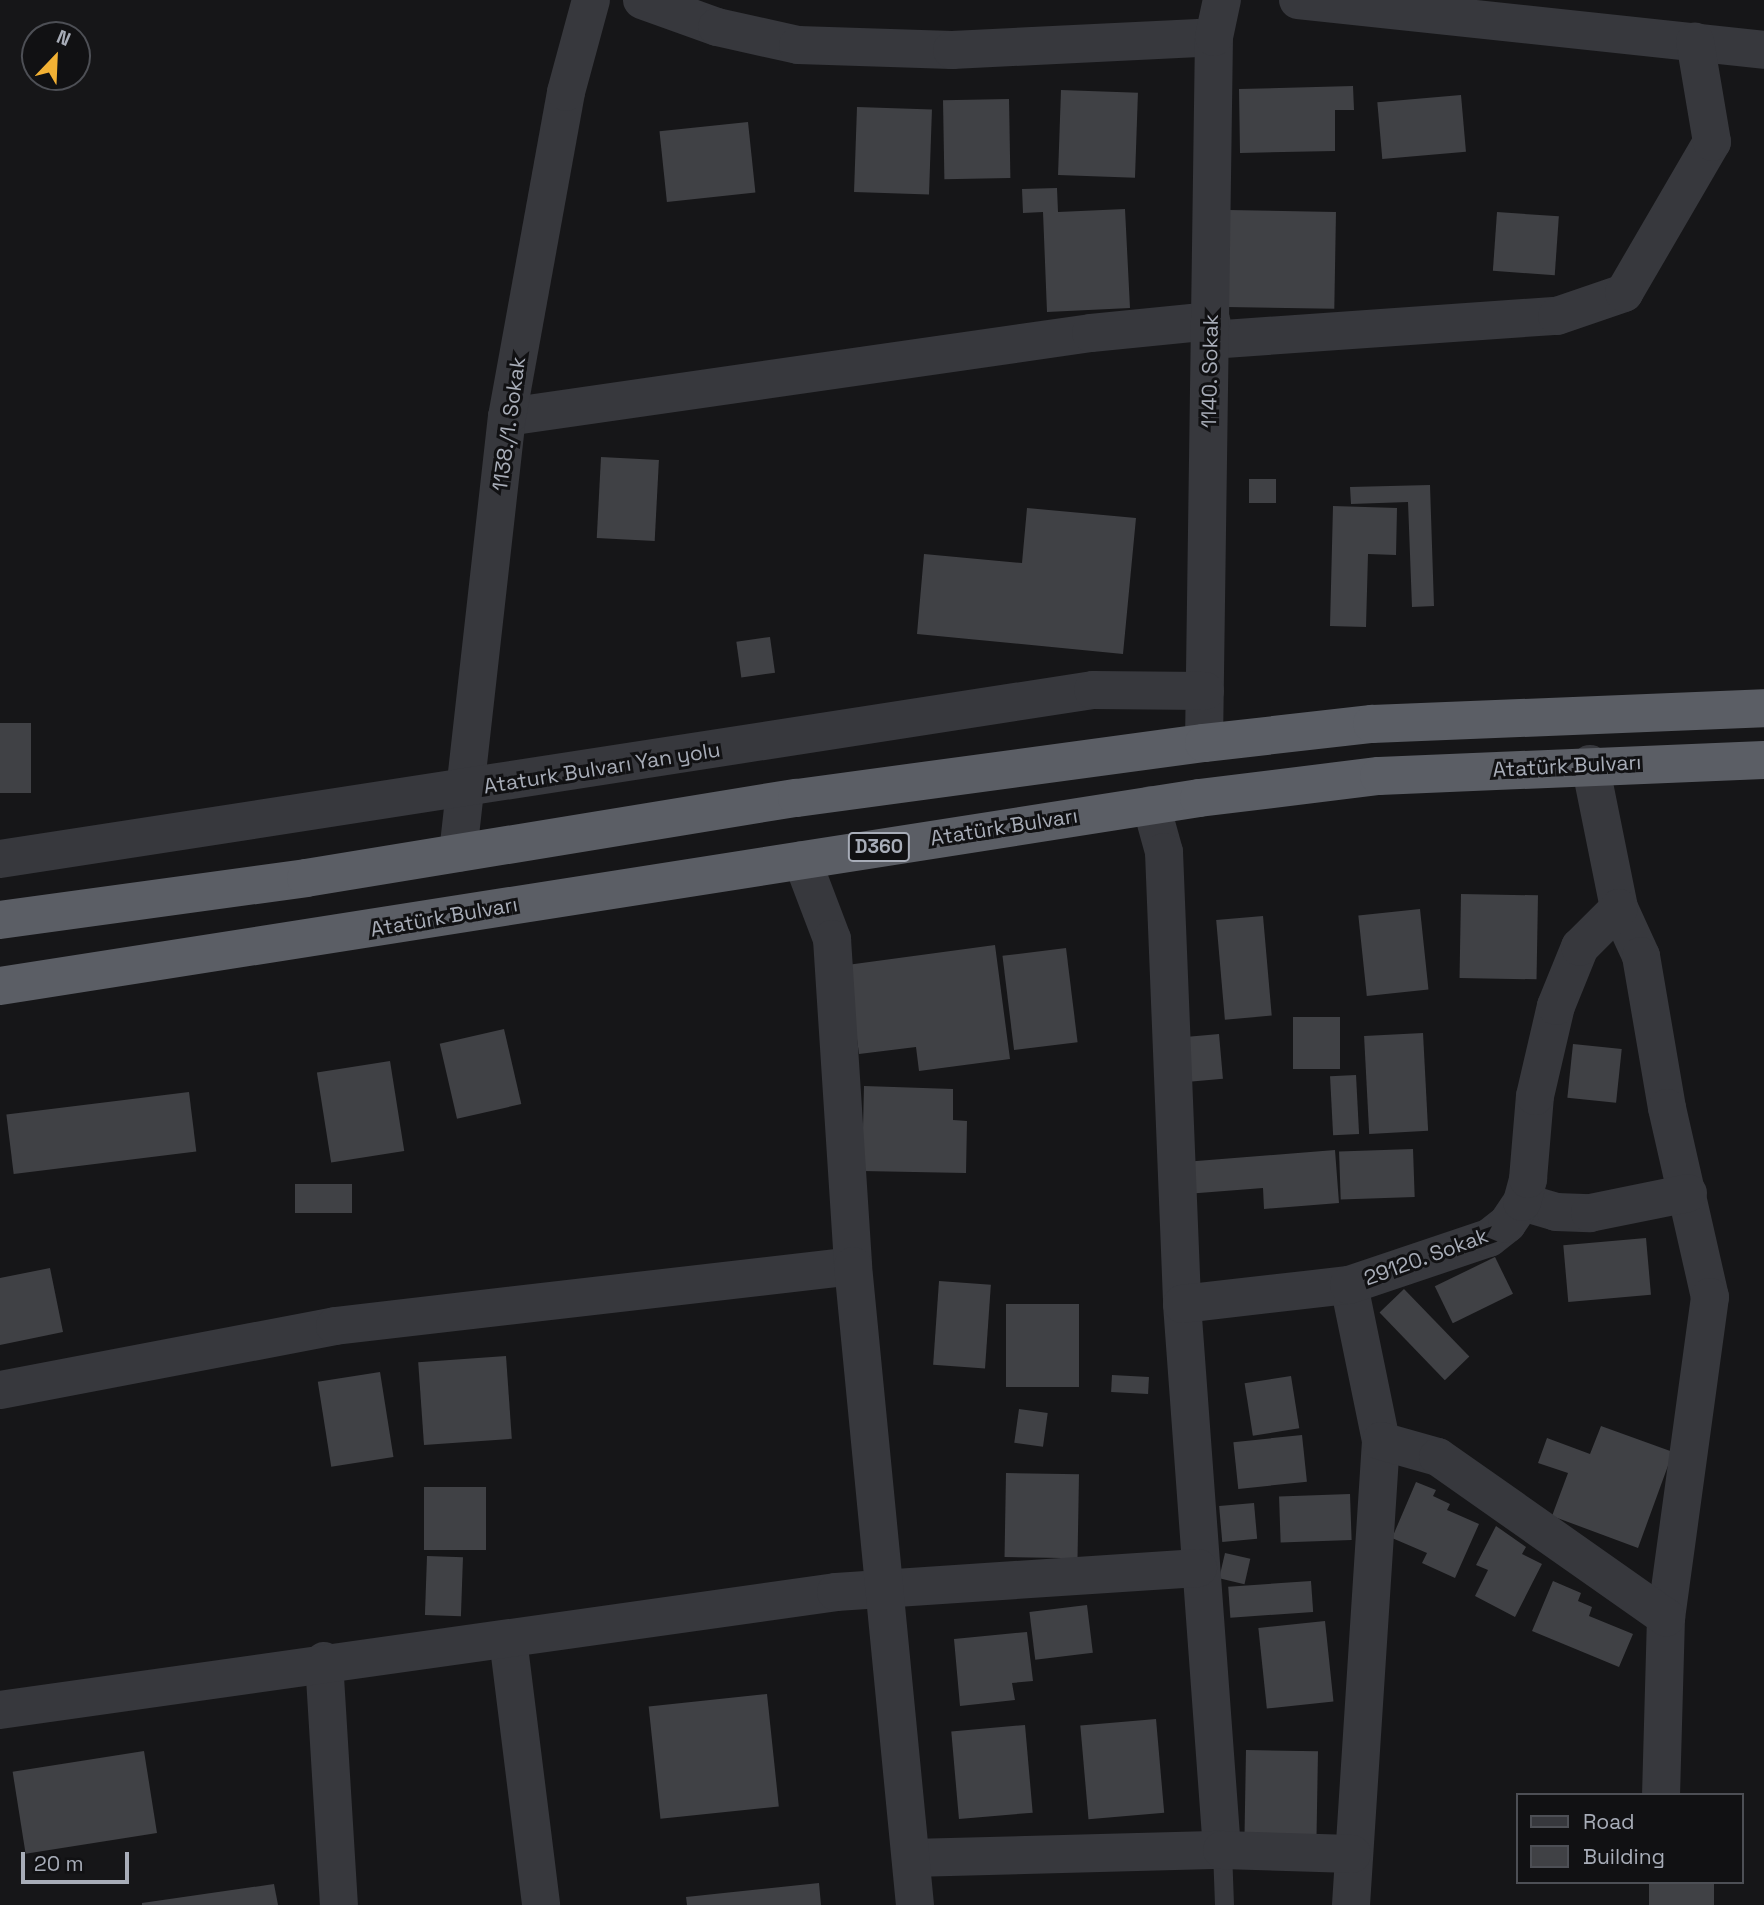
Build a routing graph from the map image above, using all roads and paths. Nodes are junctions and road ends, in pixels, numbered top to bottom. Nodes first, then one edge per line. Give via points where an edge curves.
1 (591, 0) edge
2 (642, 0) edge
3 (1222, 0) edge
4 (1298, 0) edge
5 (1214, 37) junction
6 (1695, 41) junction
7 (1764, 50) edge
8 (1210, 330) junction
9 (507, 417) junction
10 (1205, 691) junction
11 (1764, 708) edge
12 (1204, 743) junction
13 (1764, 760) edge
14 (1590, 764) junction
15 (464, 790) junction
16 (1151, 805) junction
17 (458, 853) junction
18 (0, 859) edge
19 (802, 860) junction
20 (1619, 908) junction
21 (0, 920) edge
22 (0, 986) edge
23 (1688, 1193) junction
24 (1522, 1202) junction
25 (853, 1266) junction
26 (1349, 1285) junction
27 (1182, 1304) junction
28 (0, 1390) edge
29 (1381, 1441) junction
30 (1198, 1568) junction
31 (884, 1588) junction
32 (1666, 1617) junction
33 (508, 1639) junction
34 (324, 1661) junction
35 (0, 1710) edge
36 (1661, 1793) edge
37 (1222, 1850) junction
38 (1352, 1854) junction
39 (911, 1858) junction
40 (339, 1905) edge
41 (541, 1905) edge
42 (915, 1905) edge
43 (1224, 1905) edge
44 (1351, 1905) edge

1 - 9 street, 1138./1. Sokak via 566,92
2 - 5 street via 717,27 798,45 952,50
3 - 5 street, 1140. Sokak
4 - 6 street
5 - 8 street, 1140. Sokak
6 - 7 street
6 - 8 street via 1712,142 1624,293 1557,316
8 - 9 street via 1091,333
8 - 10 street, 1140. Sokak
9 - 15 street, 1138./1. Sokak
10 - 12 street, 1140. Sokak
10 - 15 street, Ataturk Bulvarı Yan yolu via 1093,690
11 - 12 highway via 1385,723
12 - 17 highway via 797,798
13 - 14 highway, Atatürk Bulvarı / D360
14 - 16 highway, Atatürk Bulvarı / D360 via 1379,776
14 - 20 street
15 - 17 street, 1138./1. Sokak
15 - 18 street, Ataturk Bulvarı Yan yolu
16 - 19 highway, Atatürk Bulvarı / D360
16 - 27 street via 1164,852
17 - 21 highway
19 - 22 highway, Atatürk Bulvarı / D360
19 - 25 street via 832,939
20 - 23 street via 1641,956 1667,1108
20 - 24 street via 1580,947 1556,1006 1535,1096
23 - 24 street via 1590,1213 1556,1212
23 - 32 street via 1710,1297
24 - 26 street, 29120. Sokak via 1489,1238
25 - 28 street via 335,1326
25 - 31 street
26 - 27 street
26 - 29 street, 29120. Sokak
27 - 30 street
29 - 32 street via 1438,1457
29 - 38 street, 29120. Sokak
30 - 31 street
30 - 37 street
31 - 33 street
31 - 39 street
32 - 36 street
33 - 34 street
33 - 41 street
34 - 35 street
34 - 40 street
37 - 38 street
37 - 39 street
37 - 43 lane
38 - 44 street, 29120. Sokak
39 - 42 street

